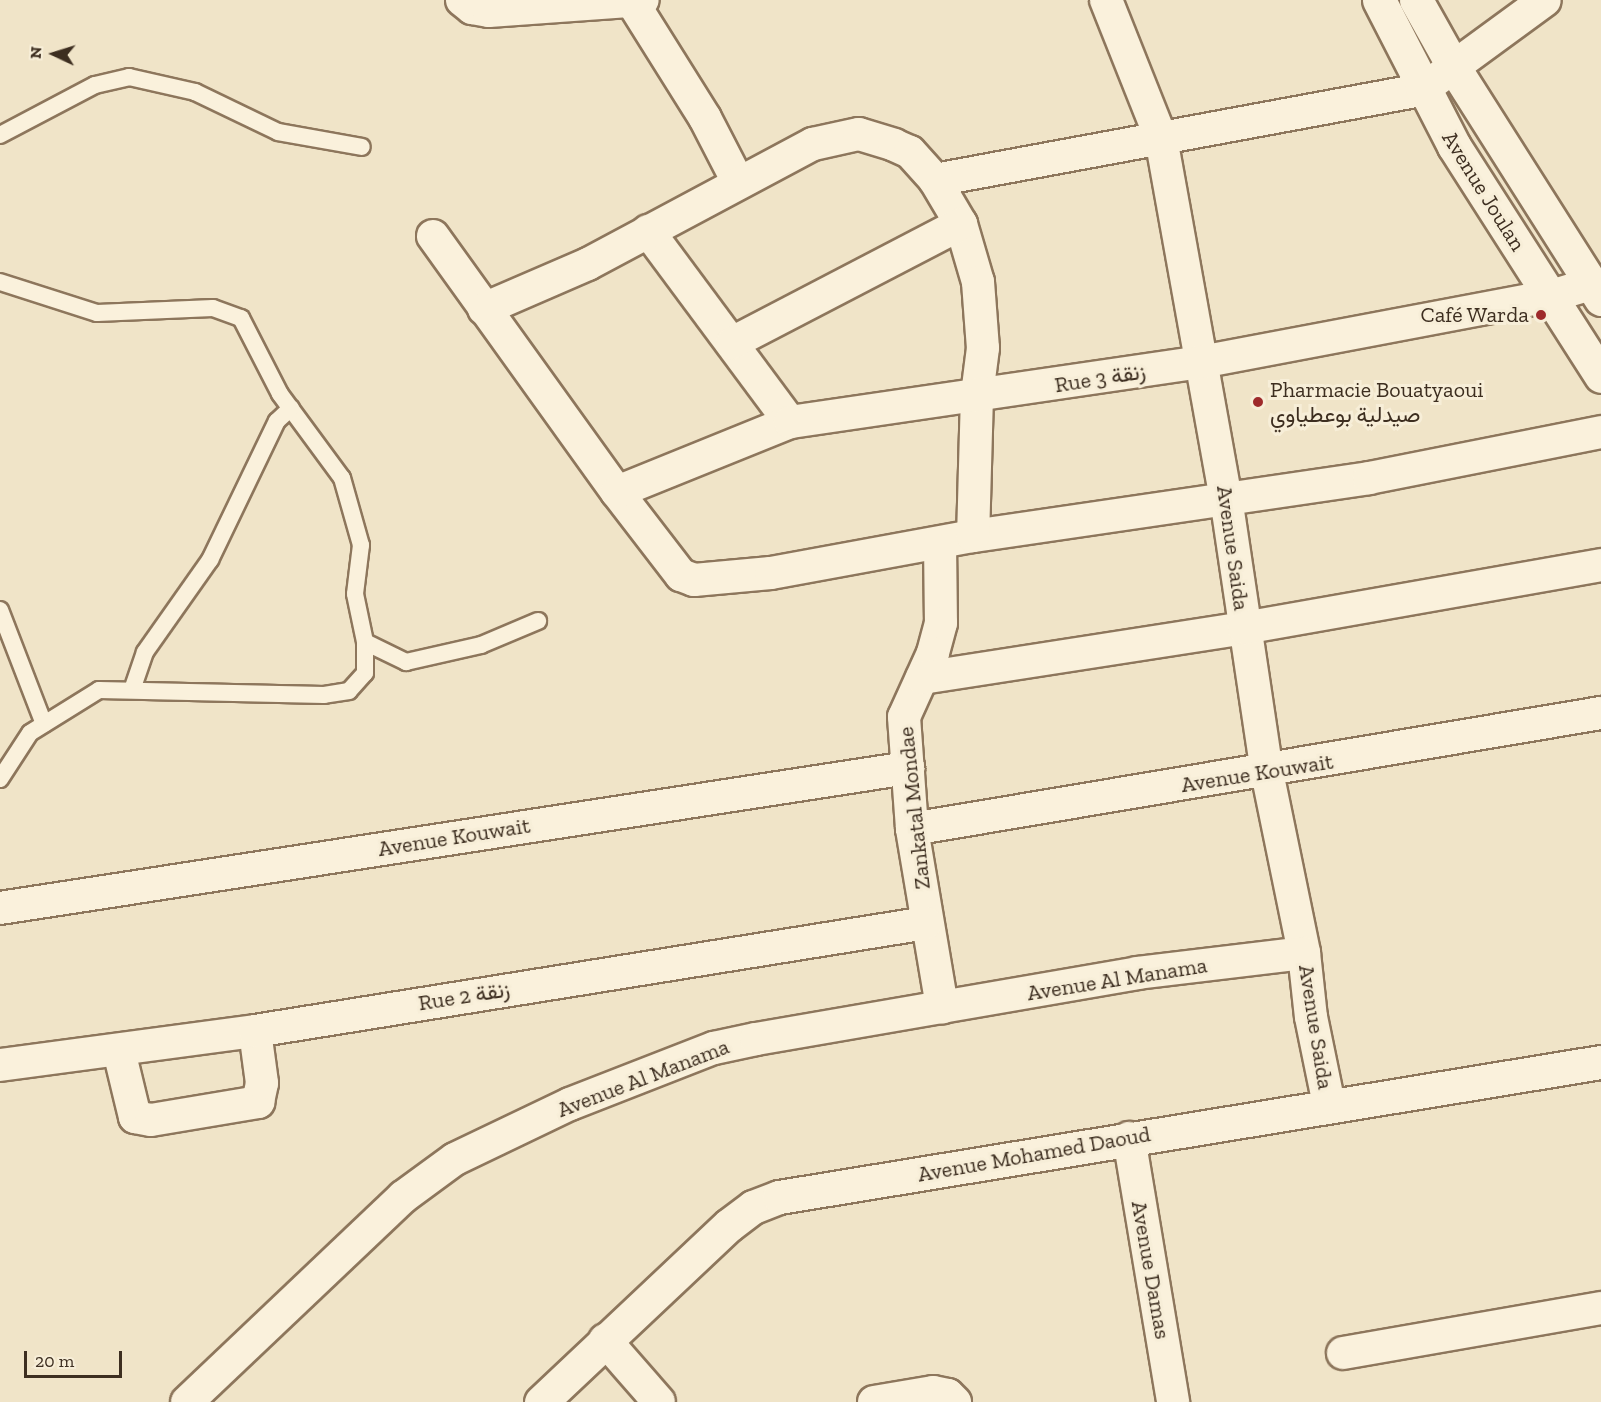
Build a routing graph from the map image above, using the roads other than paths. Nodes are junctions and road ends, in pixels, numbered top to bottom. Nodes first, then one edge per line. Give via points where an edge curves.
1 (462, 0) edge
2 (1106, 0) edge
3 (1379, 0) edge
4 (1416, 0) edge
5 (1545, 0) edge
6 (636, 1) edge
7 (1453, 66) junction
8 (1422, 90) junction
9 (0, 135) edge
10 (1161, 138) junction
11 (362, 147) dead end
12 (935, 180) junction
13 (738, 182) junction
14 (961, 224) junction
15 (648, 231) junction
16 (433, 236) dead end
17 (0, 282) edge
18 (1596, 291) edge
19 (1551, 296) junction
20 (484, 309) junction
21 (732, 343) junction
22 (1201, 362) junction
23 (1601, 376) edge
24 (977, 395) junction
25 (291, 408) junction
26 (790, 422) junction
27 (1601, 432) edge
28 (617, 492) junction
29 (1227, 498) junction
30 (974, 536) junction
31 (940, 543) junction
32 (1601, 565) edge
33 (0, 610) edge
34 (538, 621) dead end
35 (1244, 627) junction
36 (365, 642) junction
37 (922, 678) junction
38 (132, 690) junction
39 (1601, 713) edge
40 (44, 724) junction
41 (908, 768) junction
42 (1267, 772) junction
43 (0, 779) edge
44 (912, 829) junction
45 (0, 908) edge
46 (926, 923) junction
47 (1304, 953) junction
48 (942, 1007) junction
49 (255, 1031) junction
50 (119, 1051) junction
51 (1601, 1062) edge
52 (0, 1065) edge
53 (1329, 1105) junction
54 (1129, 1138) junction
55 (1601, 1308) edge
56 (605, 1340) junction
57 (1343, 1353) dead end
58 (187, 1402) edge
59 (541, 1402) edge
60 (659, 1402) edge
61 (874, 1402) edge
62 (955, 1402) edge
63 (1173, 1402) edge

1 - 6 street via 472,8 489,11
2 - 10 street, Avenue Saida
3 - 8 street, Avenue Joulan
4 - 7 street, Avenue Joulan
5 - 7 street
6 - 13 street
7 - 8 street
7 - 18 street, Avenue Joulan
8 - 10 street
8 - 19 street, Avenue Joulan
9 - 11 lane via 95,85 129,77 195,92 278,132
10 - 12 street
10 - 22 street, Avenue Saida
12 - 13 street via 910,152 859,134 813,144
12 - 14 street
13 - 15 street
14 - 21 street
14 - 24 street via 978,282 982,324
15 - 20 street via 588,264
15 - 21 street
16 - 20 street
17 - 25 lane via 97,313 213,308 229,311 241,318
18 - 19 street, Rue 3 زنقة
19 - 22 street, Rue 3 زنقة
19 - 23 street, Avenue Joulan
20 - 28 street
21 - 26 street
22 - 24 street, Rue 3 زنقة
22 - 29 street, Avenue Saida
24 - 26 street, Rue 3 زنقة
24 - 30 street
25 - 36 lane via 342,478 362,545 355,594
25 - 38 lane via 277,421 210,561 145,652
26 - 28 street, Rue 3 زنقة
27 - 29 street via 1369,478
28 - 31 street via 681,575 694,580 771,573
29 - 30 street
29 - 35 street, Avenue Saida
30 - 31 street
31 - 37 street, Zankatal Mondae via 941,623
32 - 35 street
33 - 40 lane
34 - 36 lane via 481,645 406,662
35 - 37 street
35 - 42 street, Avenue Saida
36 - 38 lane via 365,673 348,691 324,695
37 - 41 street, Zankatal Mondae via 904,714
38 - 40 lane via 99,690
39 - 42 street, Avenue Kouwait
40 - 43 lane via 30,733
41 - 44 street, Zankatal Mondae
41 - 45 street, Avenue Kouwait
42 - 44 street, Avenue Kouwait
42 - 47 street, Avenue Saida
44 - 46 street, Zankatal Mondae
46 - 48 street, Zankatal Mondae
46 - 49 street, Rue 2 زنقة
47 - 48 street, Avenue Al Manama via 1137,973
47 - 53 street, Avenue Saida via 1311,1017
48 - 58 street, Avenue Al Manama via 714,1048 570,1104 455,1159 403,1197
49 - 50 street, Rue 2 زنقة
49 - 50 street via 262,1083 258,1102 151,1120 135,1117
50 - 52 street, Rue 2 زنقة
51 - 53 street, Avenue Mohamed Daoud
53 - 54 street, Avenue Mohamed Daoud
54 - 56 street, Avenue Mohamed Daoud via 822,1188 765,1202 706,1245
54 - 63 street, Avenue Damas
55 - 57 street
56 - 59 street, Avenue Mohamed Daoud
56 - 60 street
61 - 62 street via 933,1392 948,1395

